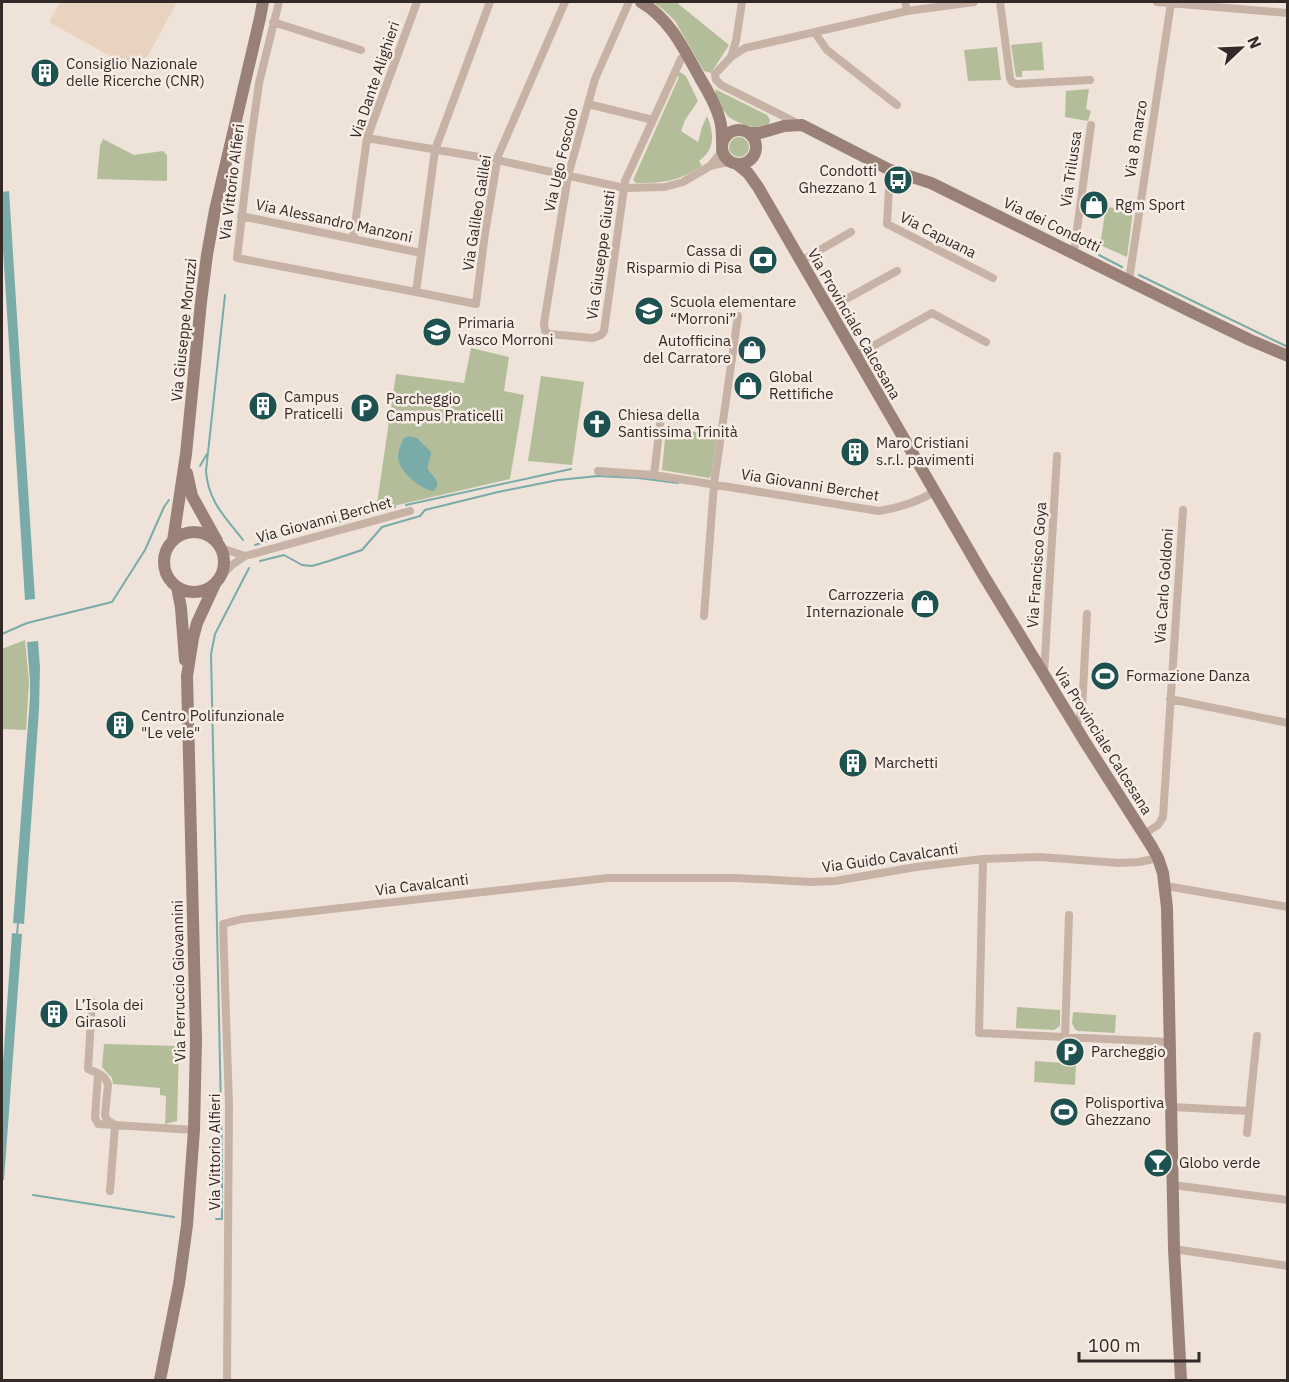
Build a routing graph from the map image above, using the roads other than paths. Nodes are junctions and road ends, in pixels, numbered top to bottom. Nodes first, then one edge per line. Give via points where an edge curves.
1 (279, 2) edge
2 (417, 2) edge
3 (490, 2) edge
4 (565, 2) edge
5 (629, 2) edge
6 (641, 2) edge
7 (742, 2) edge
8 (905, 2) edge
9 (975, 2) edge
10 (1000, 2) edge
11 (1157, 2) edge
12 (1171, 3) edge
13 (907, 11) junction
14 (1287, 13) edge
15 (273, 22) junction
16 (815, 33) junction
17 (736, 41) junction
18 (745, 48) junction
19 (361, 50) dead end
20 (731, 57) junction
21 (681, 58) dead end
22 (1090, 80) dead end
23 (588, 104) junction
24 (897, 105) dead end
25 (717, 109) junction
26 (774, 112) junction
27 (653, 120) junction
28 (802, 125) junction
29 (1091, 125) dead end
30 (778, 128) junction
31 (743, 131) junction
32 (367, 138) junction
33 (722, 145) junction
34 (435, 150) junction
35 (754, 154) junction
36 (497, 160) junction
37 (735, 163) junction
38 (710, 166) junction
39 (890, 170) junction
40 (568, 176) junction
41 (758, 187) junction
42 (624, 188) junction
43 (215, 210) junction
44 (241, 216) junction
45 (851, 232) dead end
46 (353, 239) junction
47 (1074, 252) junction
48 (421, 253) junction
49 (801, 261) junction
50 (897, 271) dead end
51 (993, 278) dead end
52 (1129, 280) junction
53 (416, 292) junction
54 (828, 309) junction
55 (738, 316) dead end
56 (545, 331) joint
57 (986, 342) dead end
58 (855, 356) junction
59 (1287, 356) edge
60 (662, 416) dead end
61 (186, 454) junction
62 (1057, 456) dead end
63 (598, 471) dead end
64 (654, 475) junction
65 (714, 484) junction
66 (934, 492) junction
67 (1183, 510) dead end
68 (410, 511) dead end
69 (173, 541) junction
70 (220, 546) junction
71 (245, 556) junction
72 (218, 580) junction
73 (177, 587) junction
74 (1087, 614) dead end
75 (704, 616) dead end
76 (187, 676) junction
77 (1044, 676) junction
78 (1170, 699) junction
79 (1287, 723) edge
80 (1076, 727) junction
81 (1144, 834) junction
82 (1158, 858) junction
83 (983, 859) junction
84 (625, 877) joint
85 (1166, 886) junction
86 (1287, 908) edge
87 (1070, 915) dead end
88 (224, 924) joint
89 (92, 1002) dead end
90 (1257, 1036) dead end
91 (1065, 1037) junction
92 (1170, 1042) junction
93 (1172, 1107) junction
94 (1249, 1111) junction
95 (115, 1125) junction
96 (194, 1130) junction
97 (1247, 1133) dead end
98 (1173, 1185) junction
99 (110, 1191) dead end
100 (1287, 1200) edge
101 (1174, 1249) junction
102 (1287, 1266) edge
103 (160, 1380) edge
104 (227, 1380) edge
105 (1182, 1380) edge

1 - 15 street, Via Vittorio Alfieri
2 - 32 street, Via Dante Alighieri
3 - 34 street
4 - 36 street, Via Galileo Galilei
5 - 23 street, Via Ugo Foscolo
6 - 25 main road via 672,30
7 - 17 street
8 - 13 street
9 - 13 street
10 - 22 street via 1012,82
11 - 12 street
12 - 14 street
12 - 52 street, Via 8 marzo
13 - 16 street
15 - 19 street
15 - 44 street, Via Vittorio Alfieri via 259,83
16 - 18 street
16 - 24 street via 827,50
17 - 18 street
17 - 20 street
18 - 20 street
20 - 26 street, Via dei Condotti via 718,70 717,82
21 - 27 street, Via Giuseppe Giusti
23 - 27 street
23 - 40 street, Via Ugo Foscolo
25 - 31 main road
25 - 33 main road
26 - 28 street, Via dei Condotti
26 - 30 street
27 - 42 street, Via Giuseppe Giusti
28 - 30 main road
28 - 39 main road, Via dei Condotti
29 - 47 street, Via Trilussa
30 - 31 main road via 760,133
30 - 35 main road
31 - 33 main road via 730,132
31 - 35 main road via 755,140
32 - 34 street
32 - 46 street, Via Dante Alighieri
33 - 37 main road via 725,157
33 - 38 street
34 - 36 street
34 - 48 street
35 - 37 main road via 746,162
35 - 41 main road, Via Provinciale Calcesana via 751,168
36 - 40 street
36 - 53 street, Via Galileo Galilei via 476,304
37 - 38 street
37 - 41 main road, Via Provinciale Calcesana
38 - 42 street via 674,185
39 - 47 main road, Via dei Condotti via 931,183
39 - 51 street, Via Capuana via 887,224
40 - 42 street
40 - 56 street, Via Ugo Foscolo
41 - 49 main road, Via Provinciale Calcesana
42 - 56 street, Via Giuseppe Giusti via 604,331 593,338
43 - 43 main road, Via Giuseppe Moruzzi via 260,18 263,2 252,23 240,67 216,182
43 - 61 main road, Via Giuseppe Moruzzi via 201,302
44 - 46 street, Via Alessandro Manzoni
44 - 53 street, Via Vittorio Alfieri via 237,258
45 - 49 street
46 - 48 street, Via Alessandro Manzoni
47 - 52 main road, Via dei Condotti
48 - 53 street
49 - 54 main road, Via Provinciale Calcesana
50 - 54 street
52 - 59 main road, Via dei Condotti
54 - 58 main road, Via Provinciale Calcesana
55 - 65 street
57 - 58 street via 932,313
58 - 66 main road, Via Provinciale Calcesana
60 - 64 street
61 - 69 main road, Via Giuseppe Moruzzi
61 - 70 main road, Via Giuseppe Moruzzi via 192,496
62 - 77 street, Via Francisco Goya
63 - 64 street, Via Giovanni Berchet
64 - 65 street, Via Giovanni Berchet
65 - 66 street, Via Giovanni Berchet via 879,511 918,501
65 - 75 street
66 - 77 main road, Via Provinciale Calcesana
67 - 78 street, Via Carlo Goldoni
68 - 71 street, Via Giovanni Berchet
69 - 70 main road via 197,532
69 - 73 main road via 165,565
70 - 71 street, Via Giovanni Berchet
70 - 72 main road via 224,563
71 - 72 street, Via Giovanni Berchet
72 - 73 main road via 197,592
72 - 76 main road, Via Ferruccio Giovannini via 197,623
73 - 76 main road
74 - 80 street via 1082,710
76 - 96 main road, Via Ferruccio Giovannini via 196,1029
77 - 80 main road, Via Provinciale Calcesana
78 - 79 street
78 - 81 street, Via Carlo Goldoni via 1163,817
80 - 81 main road, Via Provinciale Calcesana
81 - 82 main road, Via Provinciale Calcesana
82 - 83 street, Via Guido Cavalcanti via 1119,863 1040,857
82 - 85 main road, Via Provinciale Calcesana
83 - 84 street, Via Guido Cavalcanti via 835,881
83 - 91 street via 979,1033
84 - 88 street, Via Cavalcanti
85 - 86 street
85 - 92 main road, Via Provinciale Calcesana
87 - 91 street
88 - 104 street, Via Vittorio Alfieri via 229,1105
89 - 95 street via 88,1069 107,1081 105,1115
90 - 94 street
91 - 92 street
92 - 93 main road, Via Provinciale Calcesana
93 - 94 street
93 - 98 main road, Via Provinciale Calcesana
94 - 97 street
95 - 96 street
95 - 99 street
96 - 103 main road, Via Ferruccio Giovannini via 188,1218
98 - 100 street
98 - 101 main road, Via Provinciale Calcesana
101 - 102 street
101 - 105 main road, Via Provinciale Calcesana

